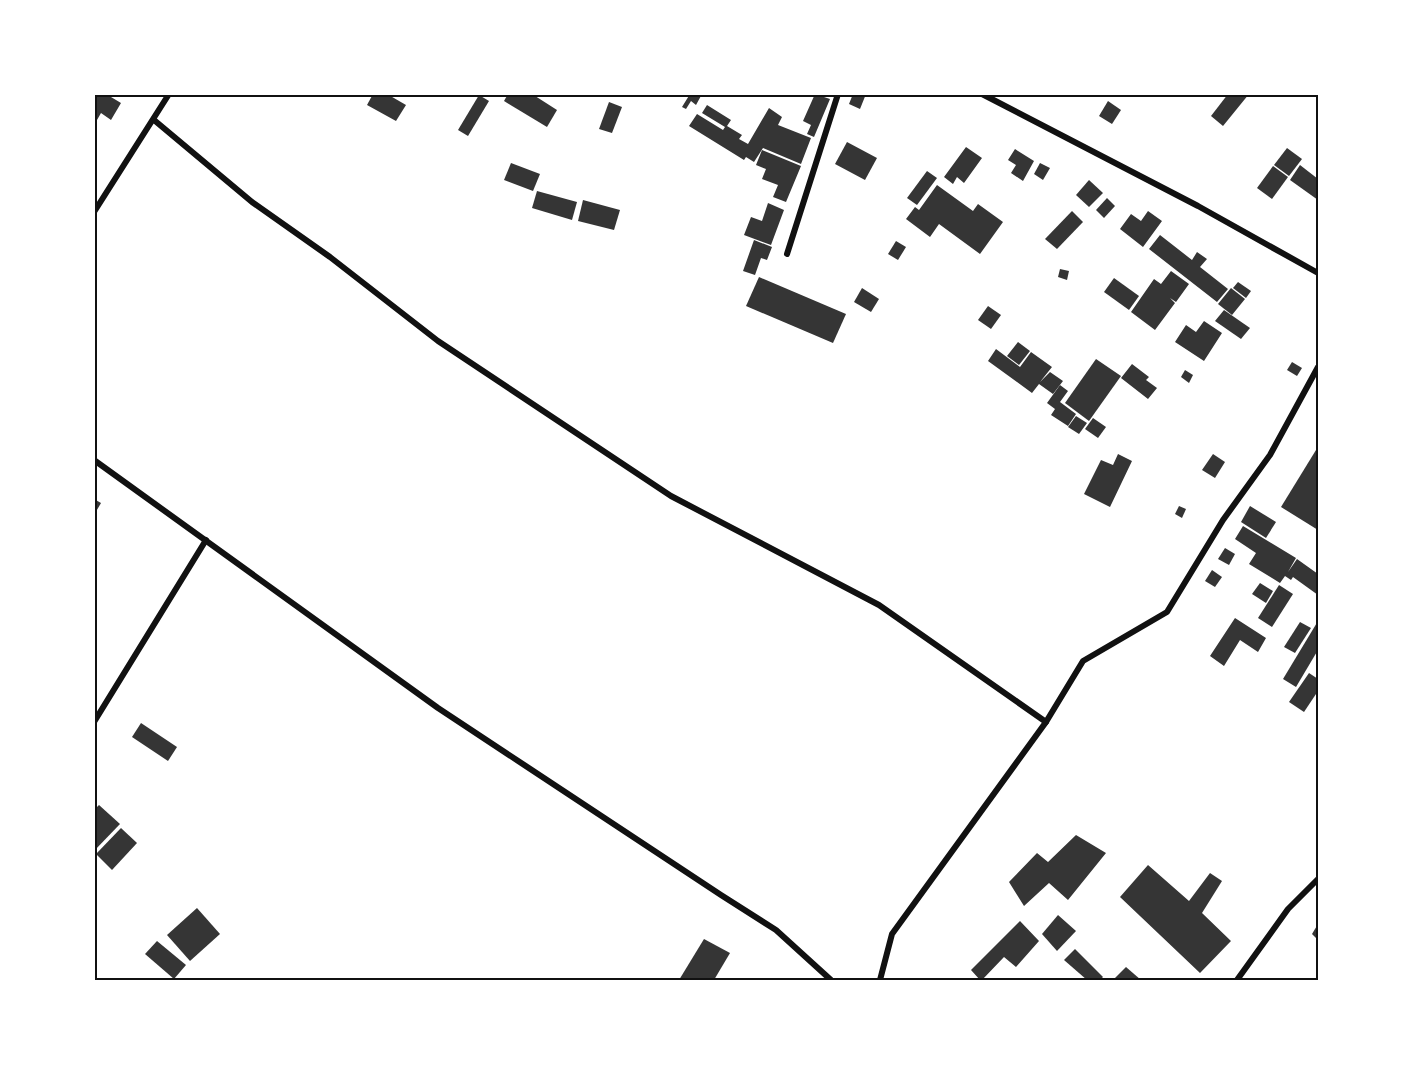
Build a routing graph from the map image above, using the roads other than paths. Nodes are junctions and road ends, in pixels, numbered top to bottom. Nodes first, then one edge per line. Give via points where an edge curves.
1 (169, 94) edge
2 (838, 94) edge
3 (982, 94) edge
4 (154, 120) junction
5 (94, 212) edge
6 (787, 254) dead end
7 (1318, 273) edge
8 (1318, 367) edge
9 (94, 460) edge
10 (206, 540) junction
11 (94, 722) edge
12 (1046, 722) junction
13 (1318, 879) edge
14 (831, 981) edge
15 (880, 981) edge
16 (1237, 981) edge

1 - 4 street
2 - 6 street
3 - 7 street
4 - 5 street
4 - 12 street via 252,202 438,341 671,495 879,605
8 - 12 street via 1270,455 1167,612 1083,661
9 - 10 street
10 - 11 street
10 - 14 street via 438,708 776,930
12 - 15 street via 892,933
13 - 16 street via 1288,909

